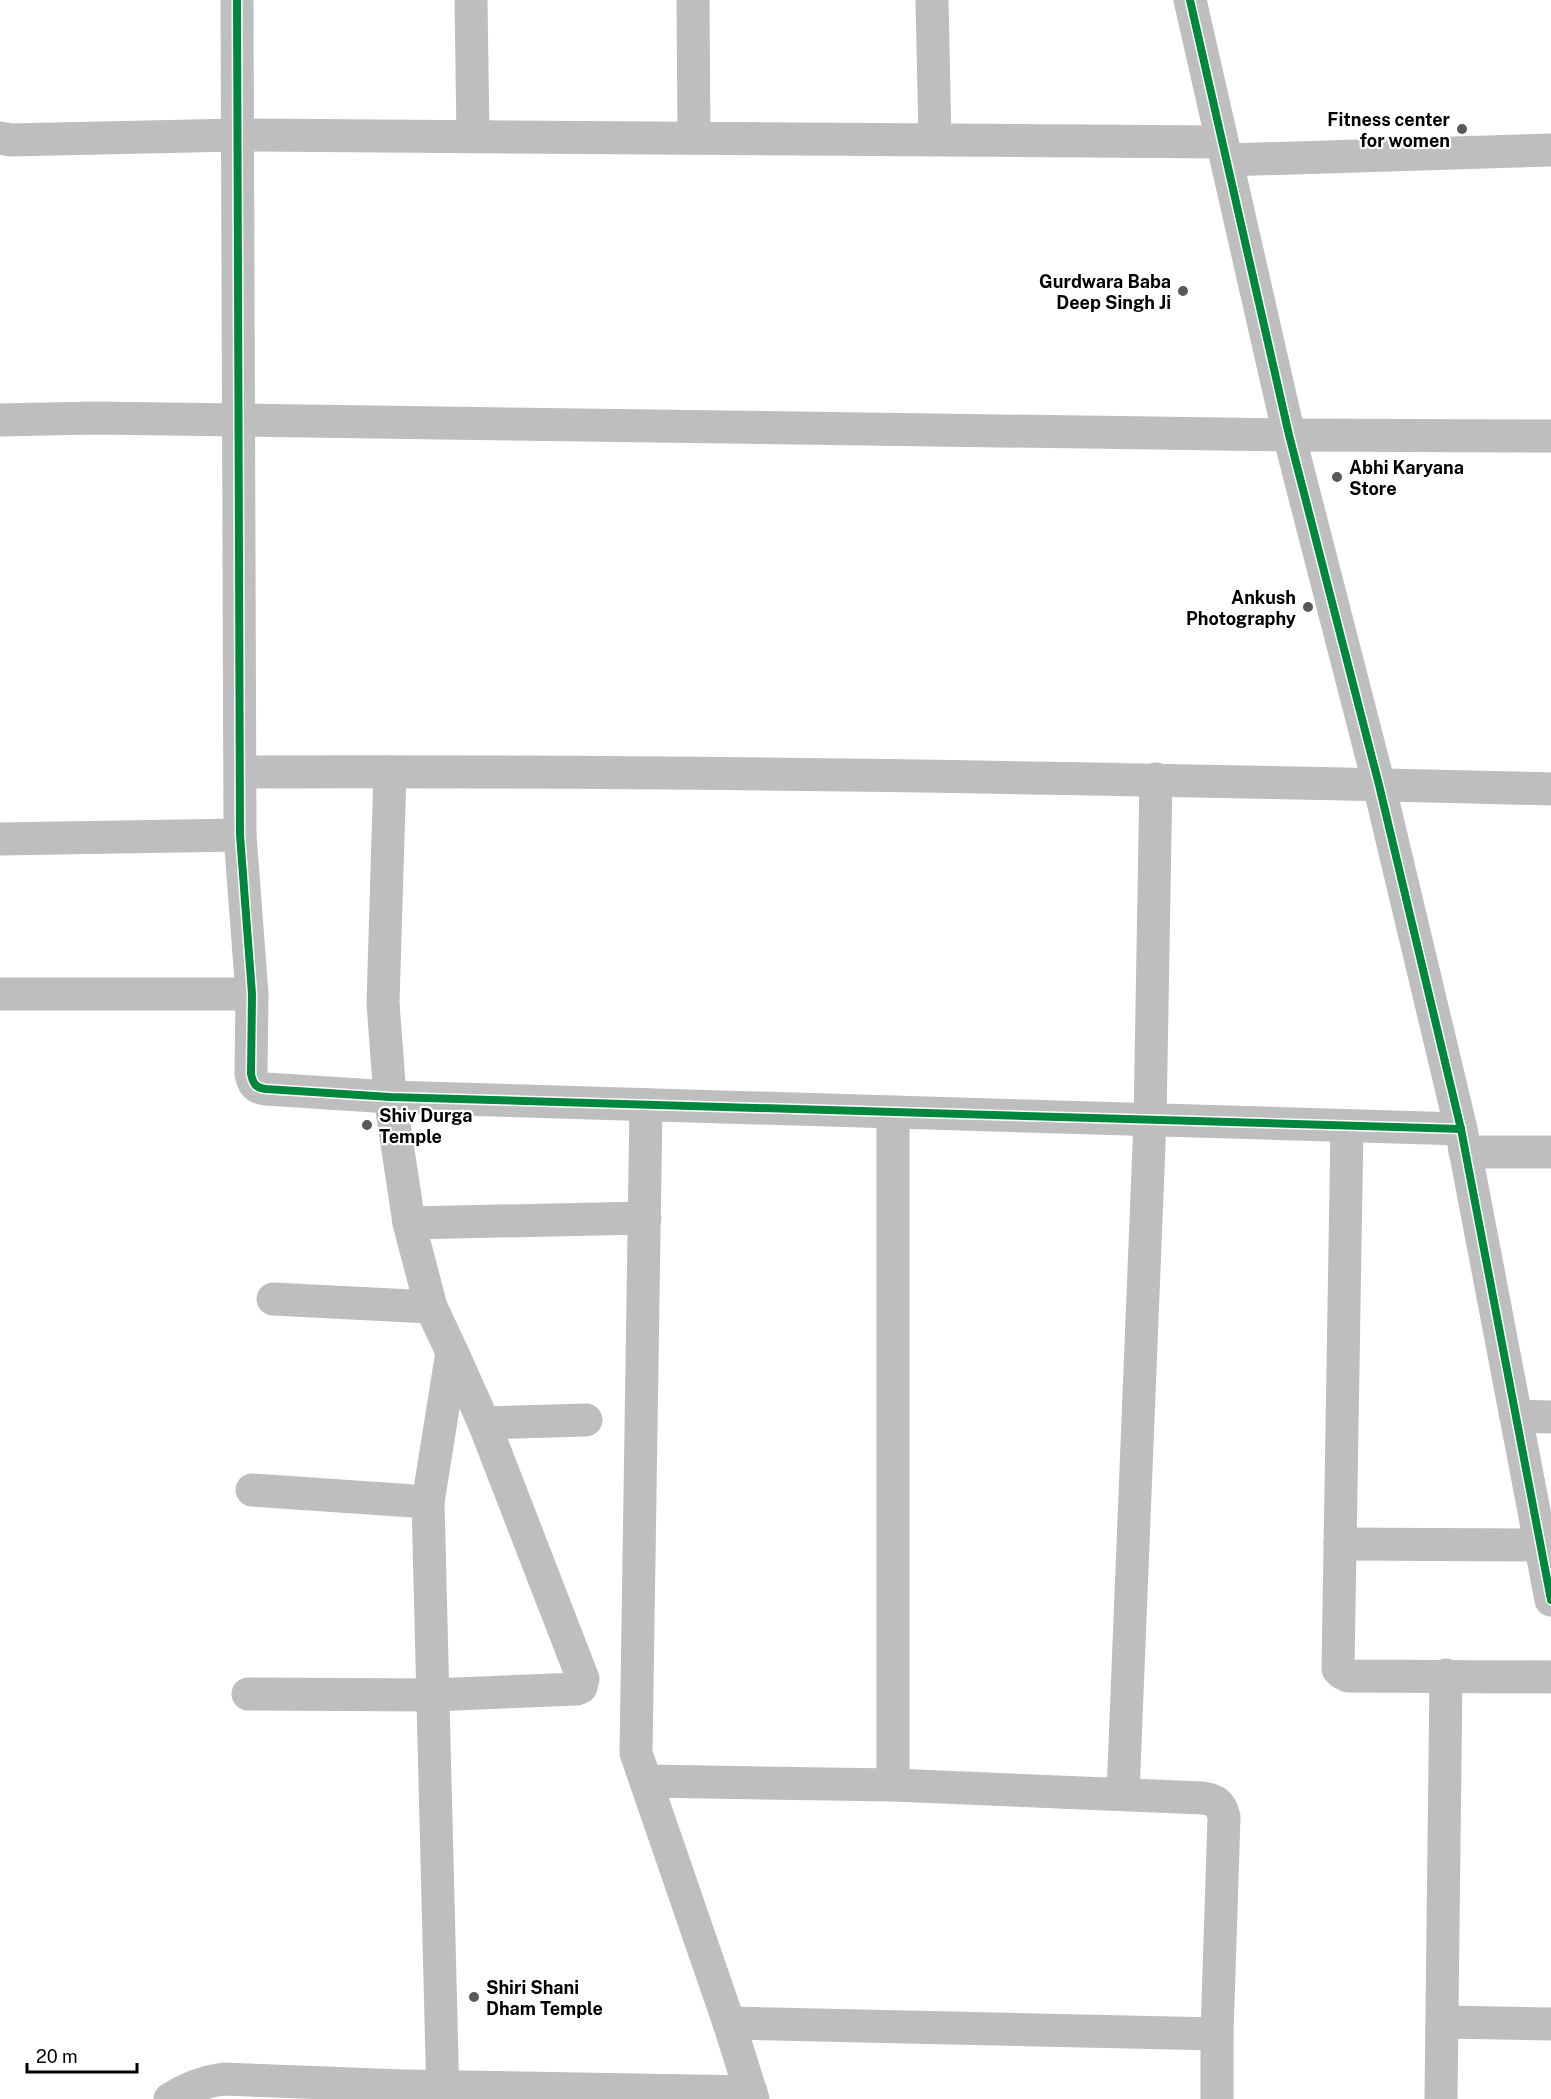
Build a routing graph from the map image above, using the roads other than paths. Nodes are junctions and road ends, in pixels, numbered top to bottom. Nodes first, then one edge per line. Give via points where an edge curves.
1 (237, 0) edge
2 (471, 0) edge
3 (693, 0) edge
4 (932, 0) edge
5 (1190, 0) edge
6 (237, 135) junction
7 (473, 136) junction
8 (0, 138) edge
9 (694, 138) junction
10 (935, 139) junction
11 (1551, 150) edge
12 (1225, 151) junction
13 (0, 420) edge
14 (237, 420) junction
15 (1289, 435) junction
16 (1551, 436) edge
17 (241, 772) junction
18 (390, 772) junction
19 (1156, 779) junction
20 (1379, 785) junction
21 (1551, 789) edge
22 (240, 835) junction
23 (0, 839) edge
24 (0, 994) edge
25 (252, 994) junction
26 (390, 1097) junction
27 (646, 1105) junction
28 (893, 1112) junction
29 (1150, 1120) junction
30 (1347, 1126) junction
31 (1463, 1140) junction
32 (1551, 1152) edge
33 (645, 1218) junction
34 (409, 1223) junction
35 (273, 1299) dead end
36 (431, 1307) junction
37 (452, 1352) junction
38 (1516, 1416) junction
39 (1551, 1417) edge
40 (586, 1419) dead end
41 (484, 1422) junction
42 (252, 1490) dead end
43 (428, 1502) junction
44 (1340, 1544) junction
45 (1546, 1545) edge
46 (1551, 1600) edge
47 (1446, 1675) junction
48 (1551, 1677) edge
49 (248, 1694) dead end
50 (432, 1695) junction
51 (646, 1781) junction
52 (893, 1785) junction
53 (1123, 1794) junction
54 (1442, 2022) junction
55 (729, 2023) junction
56 (1551, 2024) edge
57 (1217, 2034) junction
58 (443, 2092) edge
59 (752, 2096) edge
60 (170, 2099) edge
61 (1217, 2099) edge
62 (1441, 2099) edge

1 - 6 street
2 - 7 street
3 - 9 street
4 - 10 street
5 - 12 street
6 - 7 street
6 - 8 street
6 - 14 street
7 - 9 street
9 - 10 street
10 - 12 street
11 - 12 street
12 - 15 street
13 - 14 street
14 - 15 street
14 - 17 street
15 - 16 street
15 - 20 street
17 - 18 street
17 - 22 street
18 - 19 street
18 - 26 street via 383,1003
19 - 20 street
19 - 29 street
20 - 21 street
20 - 31 street
22 - 23 street
22 - 25 street
24 - 25 street
25 - 26 street via 251,1074 256,1086
26 - 27 street
26 - 34 street
27 - 28 street
27 - 33 street
28 - 29 street
28 - 52 street
29 - 30 street
29 - 53 street
30 - 31 street
30 - 44 street
31 - 32 street
31 - 38 street
33 - 34 street
33 - 51 street via 636,1753
34 - 36 street
35 - 36 street
36 - 37 street
37 - 41 street
37 - 43 street
38 - 39 street
38 - 45 street
40 - 41 street
41 - 50 street via 583,1683 577,1689
42 - 43 street
43 - 50 street
44 - 45 street
44 - 47 street via 1340,1672 1348,1676
45 - 46 street
47 - 48 street
47 - 54 street
49 - 50 street
50 - 58 street
51 - 52 street
51 - 55 street
52 - 53 street
53 - 57 street via 1203,1798 1222,1809
54 - 56 street
54 - 62 street
55 - 57 street
55 - 59 street
57 - 61 street
58 - 59 street
58 - 60 street via 223,2079 189,2087

